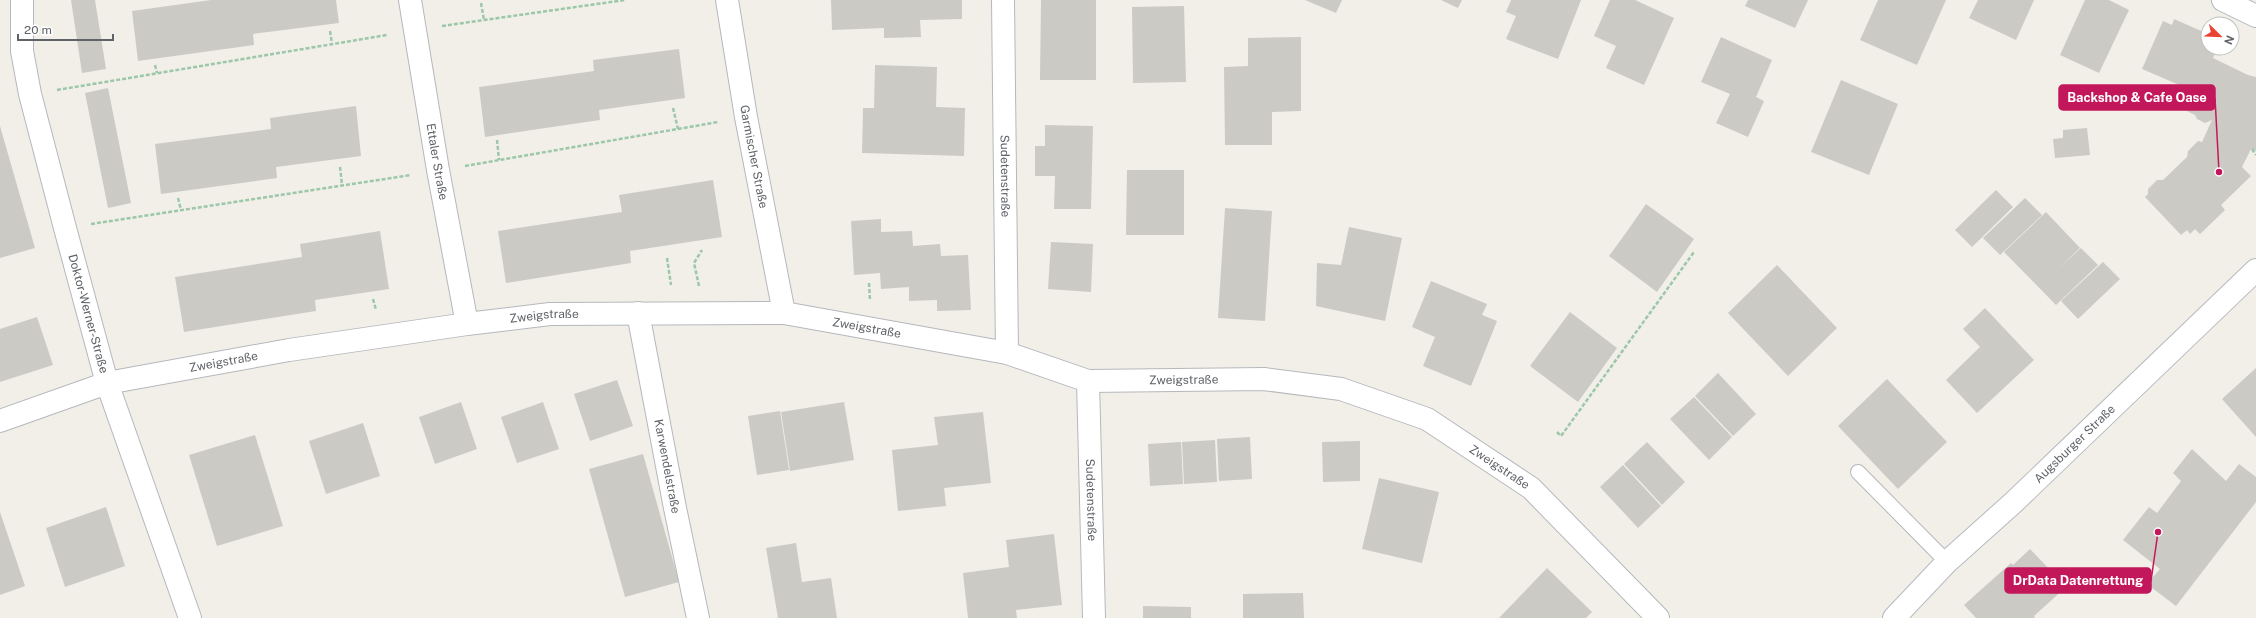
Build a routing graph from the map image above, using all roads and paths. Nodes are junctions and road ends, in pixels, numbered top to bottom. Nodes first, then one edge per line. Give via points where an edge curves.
1 (22, 0) edge
2 (410, 0) edge
3 (625, 0) edge
4 (727, 0) edge
5 (1003, 0) edge
6 (2223, 0) edge
7 (481, 3) dead end
8 (2256, 16) edge
9 (484, 20) junction
10 (415, 30) junction
11 (330, 32) dead end
12 (332, 44) junction
13 (155, 65) dead end
14 (157, 73) junction
15 (30, 94) junction
16 (673, 108) dead end
17 (746, 117) junction
18 (678, 129) junction
19 (497, 140) dead end
20 (2252, 149) dead end
21 (2256, 155) edge
22 (499, 160) junction
23 (340, 166) dead end
24 (438, 170) junction
25 (342, 185) junction
26 (178, 198) dead end
27 (181, 210) junction
28 (65, 228) junction
29 (702, 250) dead end
30 (1694, 252) dead end
31 (2256, 270) edge
32 (638, 313) junction
33 (708, 313) junction
34 (784, 313) junction
35 (467, 324) junction
36 (1007, 353) junction
37 (1088, 381) junction
38 (107, 383) junction
39 (0, 421) edge
40 (1557, 432) dead end
41 (1858, 472) dead end
42 (1947, 562) junction
43 (190, 618) edge
44 (698, 618) edge
45 (1094, 618) edge
46 (1658, 618) edge
47 (1894, 618) edge

1 - 15 street, Doktor-Werner-Straße via 22,52
2 - 10 street, Ettaler Straße
3 - 9 path
4 - 17 street, Garmischer Straße
5 - 36 street, Sudetenstraße
6 - 8 street
7 - 9 path
9 - 10 path
10 - 12 path
10 - 24 street, Ettaler Straße
11 - 12 path
12 - 14 path
13 - 14 path
14 - 15 path
15 - 28 street, Doktor-Werner-Straße
16 - 18 path
17 - 18 path
17 - 34 street, Garmischer Straße
18 - 22 path
19 - 22 path
20 - 21 path
22 - 24 path
23 - 25 path
24 - 25 path
24 - 35 street, Ettaler Straße
25 - 27 path
26 - 27 path
27 - 28 path
28 - 38 street, Doktor-Werner-Straße
29 - 33 path via 694,263
30 - 40 path via 1561,436
31 - 42 street, Augsburger Straße via 2031,486
32 - 33 street, Zweigstraße
32 - 35 street, Zweigstraße via 550,314
32 - 44 street, Karwendelstraße
33 - 34 street, Zweigstraße
34 - 36 street, Zweigstraße
35 - 38 street, Zweigstraße via 289,350
36 - 37 street, Zweigstraße
37 - 45 street, Sudetenstraße
37 - 46 street, Zweigstraße via 1264,379 1341,389 1427,419 1531,488
38 - 39 street, Zweigstraße
38 - 43 street, Doktor-Werner-Straße
41 - 42 lane
42 - 47 street, Augsburger Straße

